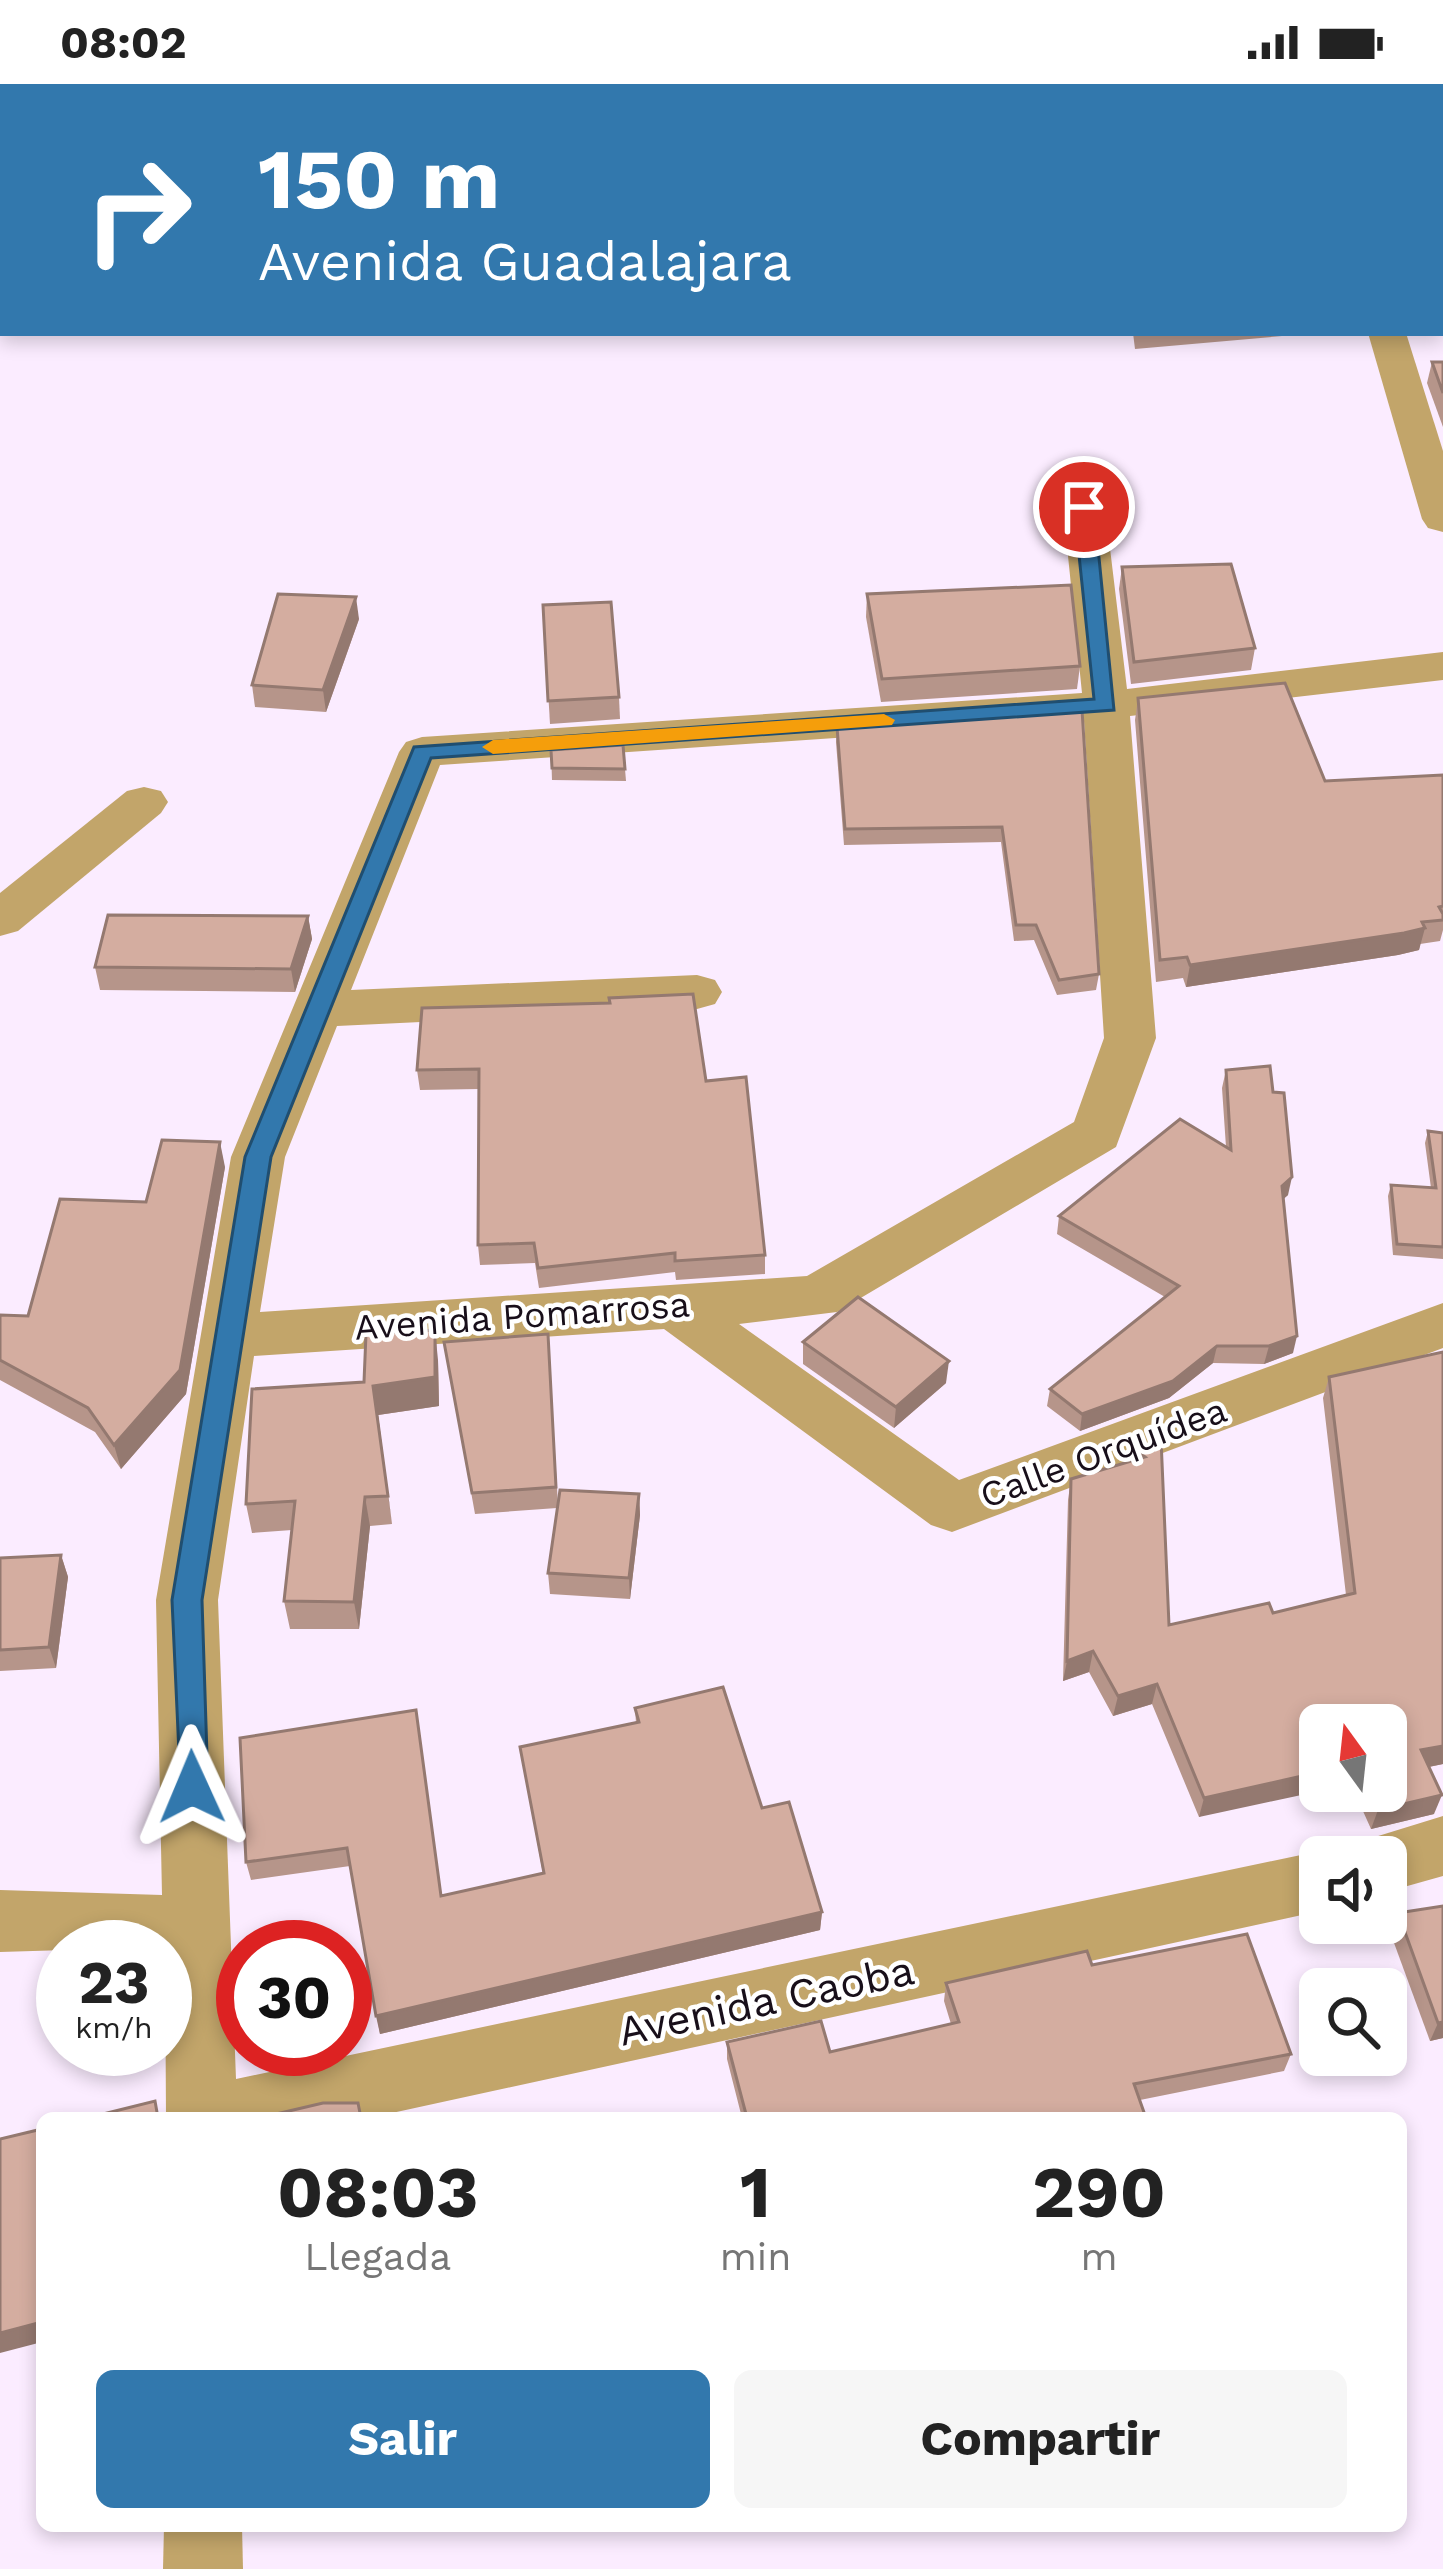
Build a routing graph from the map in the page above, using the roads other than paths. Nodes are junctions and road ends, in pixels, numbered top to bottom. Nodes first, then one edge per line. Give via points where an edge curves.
1 (1388, 336) edge
2 (1435, 461) edge
3 (1084, 507) dead end
4 (1443, 519) edge
5 (1443, 666) edge
6 (1106, 705) junction
7 (143, 802) dead end
8 (0, 919) edge
9 (697, 992) edge
10 (322, 1009) junction
11 (672, 1305) junction
12 (1443, 1325) edge
13 (228, 1336) junction
14 (1443, 1846) edge
15 (1407, 1856) edge
16 (1299, 1885) edge
17 (0, 1921) edge
18 (196, 1928) junction
19 (202, 2112) edge
20 (240, 2112) edge
21 (203, 2532) edge
22 (203, 2569) edge

1 - 2 street
2 - 4 street
3 - 6 street
5 - 6 street
6 - 10 street via 422,752
6 - 11 street, Avenida Pomarrosa via 1130,1038 1097,1133 817,1297
7 - 8 street
9 - 10 street
10 - 13 street via 258,1157
11 - 12 street, Calle Orquídea via 952,1508
11 - 13 street, Avenida Pomarrosa
13 - 18 street via 187,1600
14 - 15 street
16 - 20 street, Avenida Caoba
17 - 18 street
18 - 19 street
21 - 22 street

